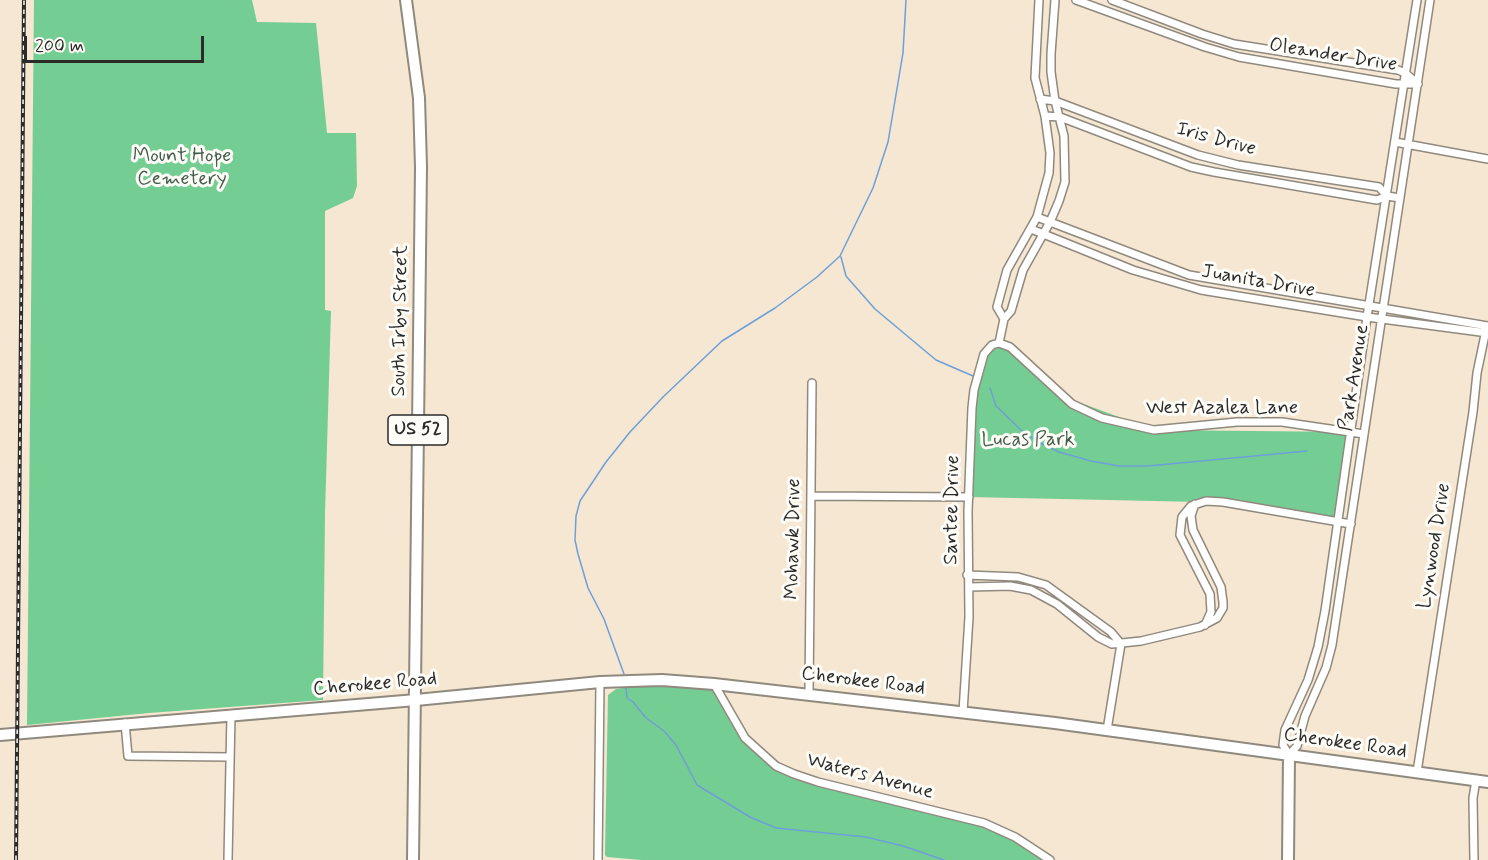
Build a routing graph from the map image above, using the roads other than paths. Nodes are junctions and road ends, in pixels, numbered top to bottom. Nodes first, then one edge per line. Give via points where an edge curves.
1 (406, 0) edge
2 (1039, 0) edge
3 (1055, 0) edge
4 (1076, 0) edge
5 (1112, 0) edge
6 (1416, 0) edge
7 (1430, 0) edge
8 (1405, 73) junction
9 (1404, 84) junction
10 (1418, 84) junction
11 (1040, 99) junction
12 (1055, 101) junction
13 (1045, 116) junction
14 (1060, 117) junction
15 (1395, 142) junction
16 (1409, 144) junction
17 (1488, 159) edge
18 (1387, 196) junction
19 (1400, 198) junction
20 (1037, 217) junction
21 (1050, 222) junction
22 (1031, 229) junction
23 (1044, 233) junction
24 (1369, 305) junction
25 (1384, 309) junction
26 (1367, 317) junction
27 (1383, 318) junction
28 (1004, 319) junction
29 (1487, 329) edge
30 (999, 343) junction
31 (812, 383) dead end
32 (1350, 432) junction
33 (1364, 434) junction
34 (811, 496) junction
35 (969, 497) junction
36 (1195, 504) junction
37 (1337, 521) junction
38 (1351, 524) junction
39 (968, 574) junction
40 (969, 587) junction
41 (1205, 625) junction
42 (1121, 644) junction
43 (600, 682) junction
44 (714, 684) junction
45 (809, 694) junction
46 (416, 700) junction
47 (963, 712) junction
48 (231, 715) junction
49 (125, 723) junction
50 (1107, 730) junction
51 (0, 735) edge
52 (1289, 755) junction
53 (230, 757) junction
54 (1417, 772) junction
55 (1476, 780) junction
56 (1488, 782) edge
57 (228, 860) edge
58 (413, 860) edge
59 (598, 860) edge
60 (1050, 860) edge
61 (1288, 860) edge
62 (1474, 860) edge

1 - 46 street, South Irby Street / US 52 via 419,98 421,167
2 - 11 street, Santee Drive via 1035,78
3 - 12 street, Santee Drive via 1051,54
4 - 9 street, Oleander Drive via 1239,57
5 - 8 street, Oleander Drive via 1234,44
6 - 8 street, Park Avenue
7 - 10 street, Park Avenue
8 - 9 street, Park Avenue
8 - 10 street, Oleander Drive
9 - 10 street, Oleander Drive
9 - 15 street, Park Avenue
10 - 16 street, Park Avenue
11 - 12 street, Iris Drive
11 - 13 street, Santee Drive
12 - 14 street, Santee Drive
12 - 18 street, Iris Drive via 1198,155 1378,187
13 - 14 street, Iris Drive
13 - 20 street, Santee Drive via 1049,173
14 - 18 street, Iris Drive via 1214,172 1377,200
14 - 21 street, Santee Drive via 1065,182
15 - 16 street
15 - 18 street, Park Avenue
16 - 17 street
16 - 19 street, Park Avenue
18 - 19 street, Iris Drive
18 - 24 street, Park Avenue
19 - 25 street, Park Avenue
20 - 21 street, Juanita Drive
20 - 22 street, Santee Drive
21 - 23 street, Santee Drive
21 - 24 street, Juanita Drive via 1189,274
22 - 23 street, Juanita Drive
22 - 28 street, Santee Drive via 1001,288 997,308
23 - 26 street, Juanita Drive via 1179,285
23 - 28 street, Santee Drive via 1023,270 1011,310
24 - 25 street, Juanita Drive
24 - 26 street, Park Avenue
25 - 27 street, Park Avenue
25 - 29 street, Juanita Drive
26 - 27 street, Juanita Drive
26 - 32 street, Park Avenue
27 - 29 street, Juanita Drive
27 - 33 street, Park Avenue
28 - 30 street, Santee Drive
29 - 54 street, Lynwood Drive via 1477,373
30 - 32 street, West Azalea Lane via 1010,347 1072,404 1112,421 1154,430 1253,422 1294,423
30 - 35 street, Santee Drive via 984,354 974,390
31 - 34 street, Mohawk Drive
32 - 33 street, West Azalea Lane
32 - 37 street, Park Avenue
33 - 38 street, Park Avenue
34 - 35 street
34 - 45 street, Mohawk Drive
35 - 39 street, Santee Drive
36 - 37 street via 1223,502
36 - 41 street via 1184,511 1180,528 1183,543 1210,594 1211,612
36 - 41 street via 1191,516 1193,530 1221,587 1223,602 1217,618
37 - 38 street
37 - 52 street, Park Avenue via 1318,647 1308,680 1284,730 1283,745
38 - 52 street, Park Avenue via 1326,668 1297,746
39 - 40 street, Santee Drive
39 - 42 street via 1018,577 1046,585 1111,632
40 - 42 street via 1010,586 1031,591 1057,604 1098,637
40 - 47 street, Santee Drive
41 - 42 street
42 - 50 street
43 - 44 street, Cherokee Road via 662,680
43 - 46 street, Cherokee Road
43 - 59 street
44 - 45 street, Cherokee Road
44 - 60 street, Waters Avenue via 745,738 776,766 801,777 984,823
45 - 47 street, Cherokee Road
46 - 48 street, Cherokee Road
46 - 58 street, South Irby Street / US 52
47 - 50 street, Cherokee Road
48 - 49 street, Cherokee Road
48 - 53 street
49 - 51 street, Cherokee Road
49 - 53 street via 128,756
50 - 52 street, Cherokee Road
52 - 54 street, Cherokee Road
52 - 61 street, Park Avenue
53 - 57 street
54 - 55 street, Cherokee Road
55 - 56 street, Cherokee Road
55 - 62 street

